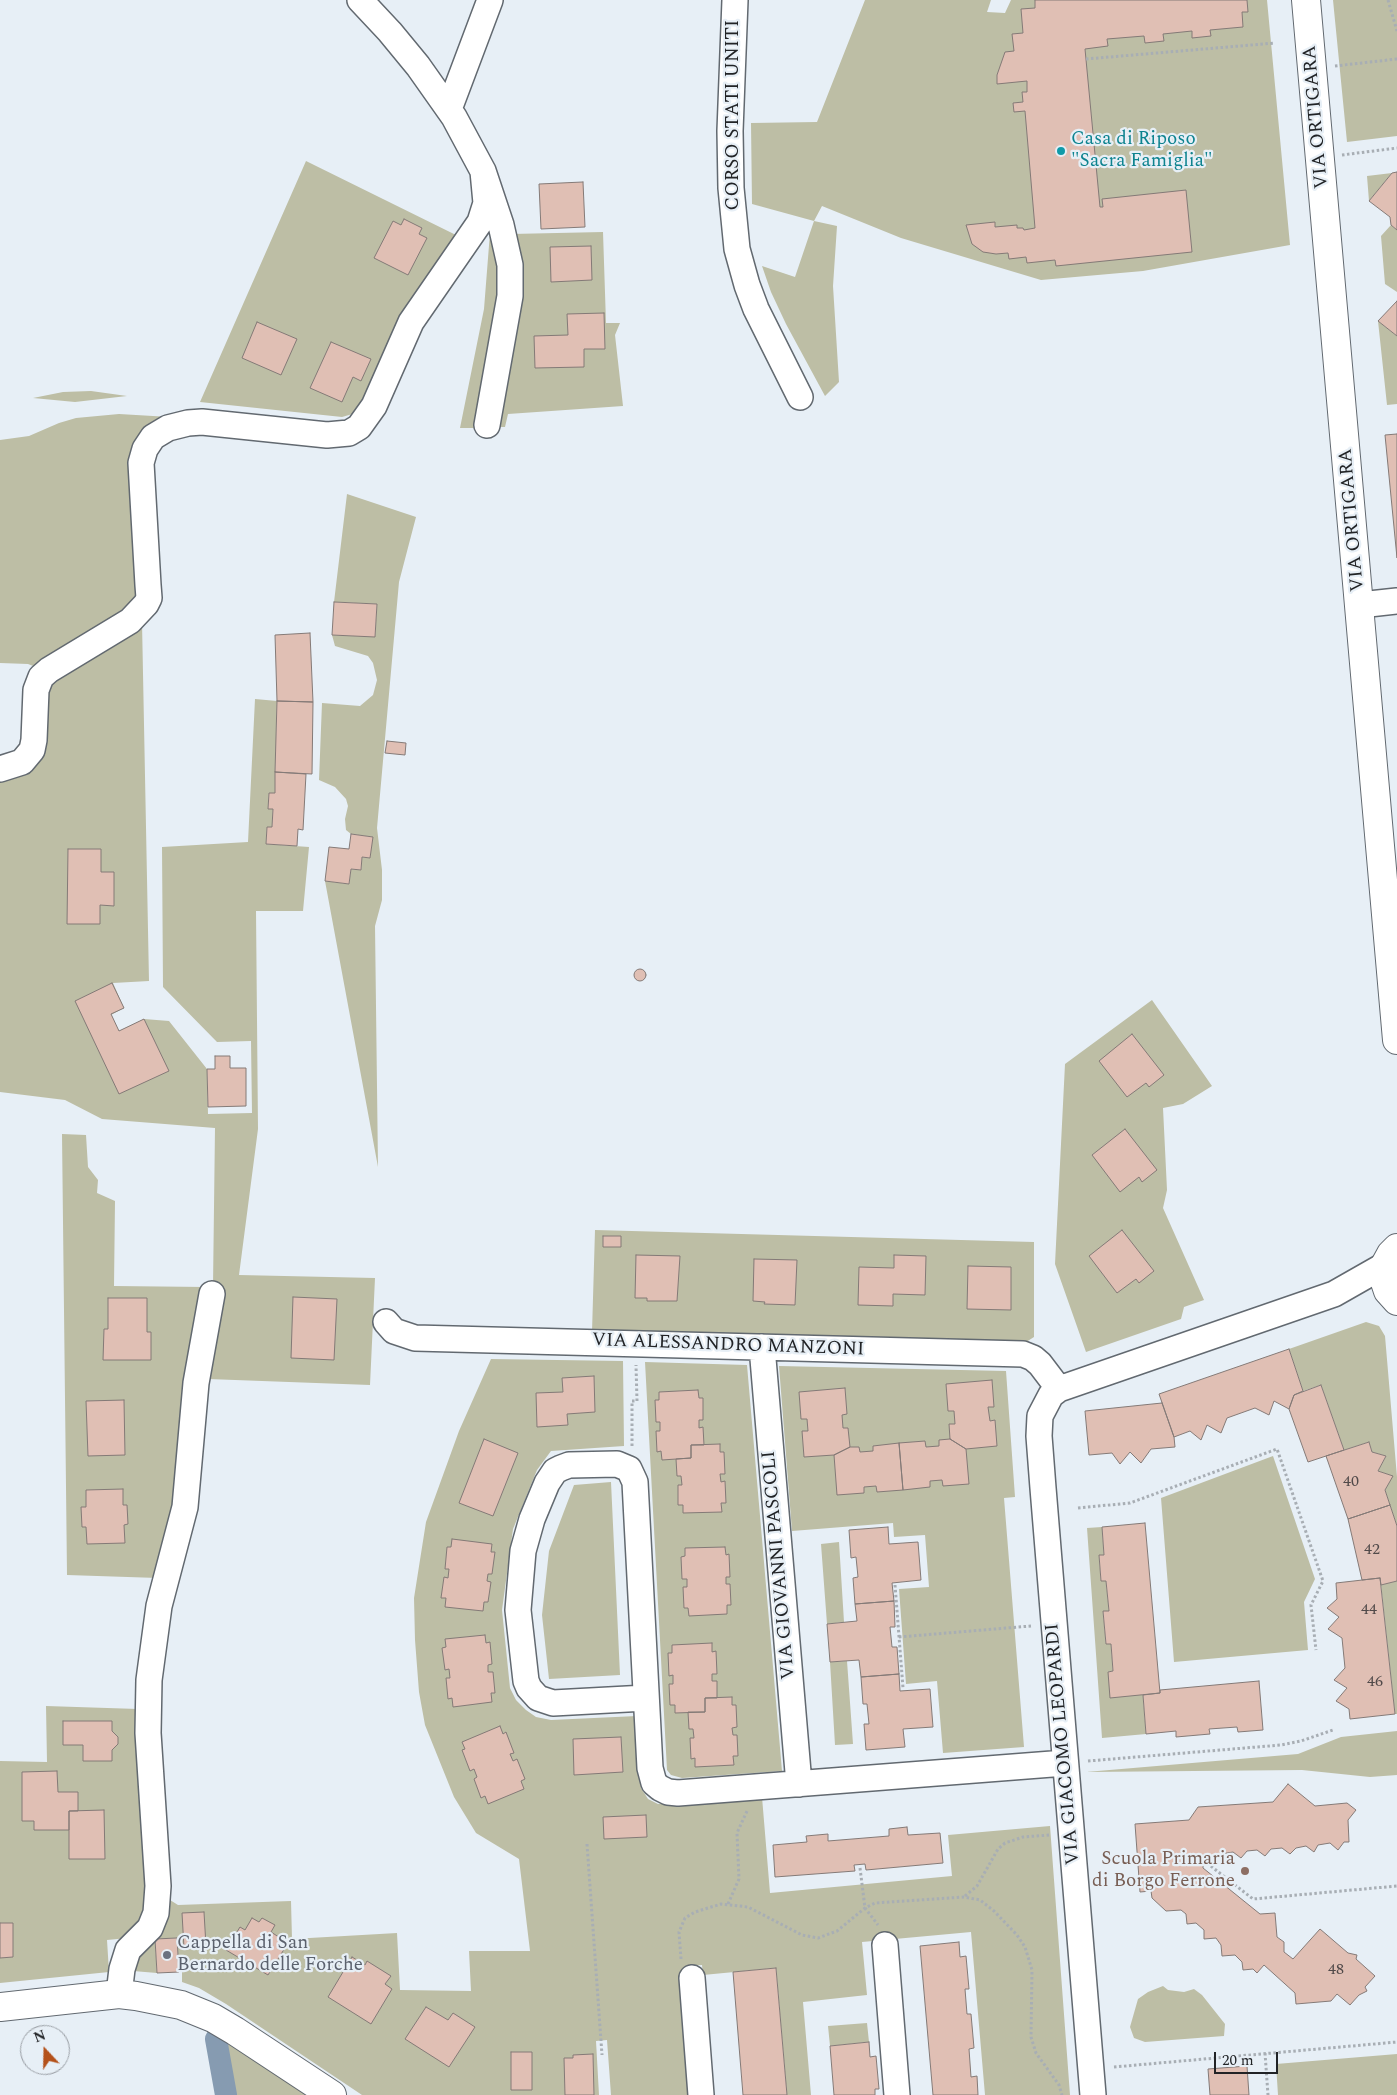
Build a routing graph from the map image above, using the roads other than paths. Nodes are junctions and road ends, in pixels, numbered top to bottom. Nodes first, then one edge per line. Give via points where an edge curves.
1 (360, 0) edge
2 (490, 0) edge
3 (735, 0) edge
4 (1306, 0) edge
5 (449, 109) junction
6 (482, 171) junction
7 (800, 396) dead end
8 (487, 425) dead end
9 (1397, 602) edge
10 (1360, 605) junction
11 (0, 769) edge
12 (1397, 1040) edge
13 (1392, 1276) edge
14 (212, 1294) dead end
15 (386, 1322) dead end
16 (762, 1347) junction
17 (1055, 1392) junction
18 (646, 1698) junction
19 (1065, 1763) junction
20 (799, 1784) junction
21 (885, 1945) road end
22 (692, 1978) dead end
23 (119, 1994) junction
24 (0, 2007) edge
25 (332, 2095) edge
26 (701, 2095) edge
27 (897, 2095) edge
28 (1093, 2095) edge

1 - 5 street via 418,66
2 - 5 street
3 - 7 street, CORSO STATI UNITI via 730,131 737,249 756,309
4 - 10 street, VIA ORTIGARA
5 - 6 street
6 - 8 street via 505,240 511,279
6 - 11 street via 486,203 480,222 412,322 374,406 359,427 349,433 327,435 188,422 159,433 149,443 141,463 149,598 130,621 44,673 36,685 32,750 22,762
9 - 10 street
10 - 12 street, VIA ORTIGARA
13 - 17 street
14 - 23 street via 196,1383 185,1507 159,1606 149,1680 148,1733 158,1886 156,1913 150,1928 124,1958
15 - 16 street, VIA ALESSANDRO MANZONI via 394,1330 415,1338
16 - 17 street, VIA ALESSANDRO MANZONI via 1023,1354 1040,1364
16 - 20 street, VIA GIOVANNI PASCOLI
17 - 19 street, VIA GIACOMO LEOPARDI via 1040,1416 1039,1431
18 - 18 street via 635,1482 632,1474 617,1464 569,1465 551,1476 527,1534 518,1618 526,1681 538,1698 558,1704
18 - 20 street via 651,1776 660,1788 678,1793
19 - 20 street
19 - 28 street, VIA GIACOMO LEOPARDI
21 - 27 street
22 - 26 street
23 - 24 street
23 - 25 street via 181,2005 213,2018

